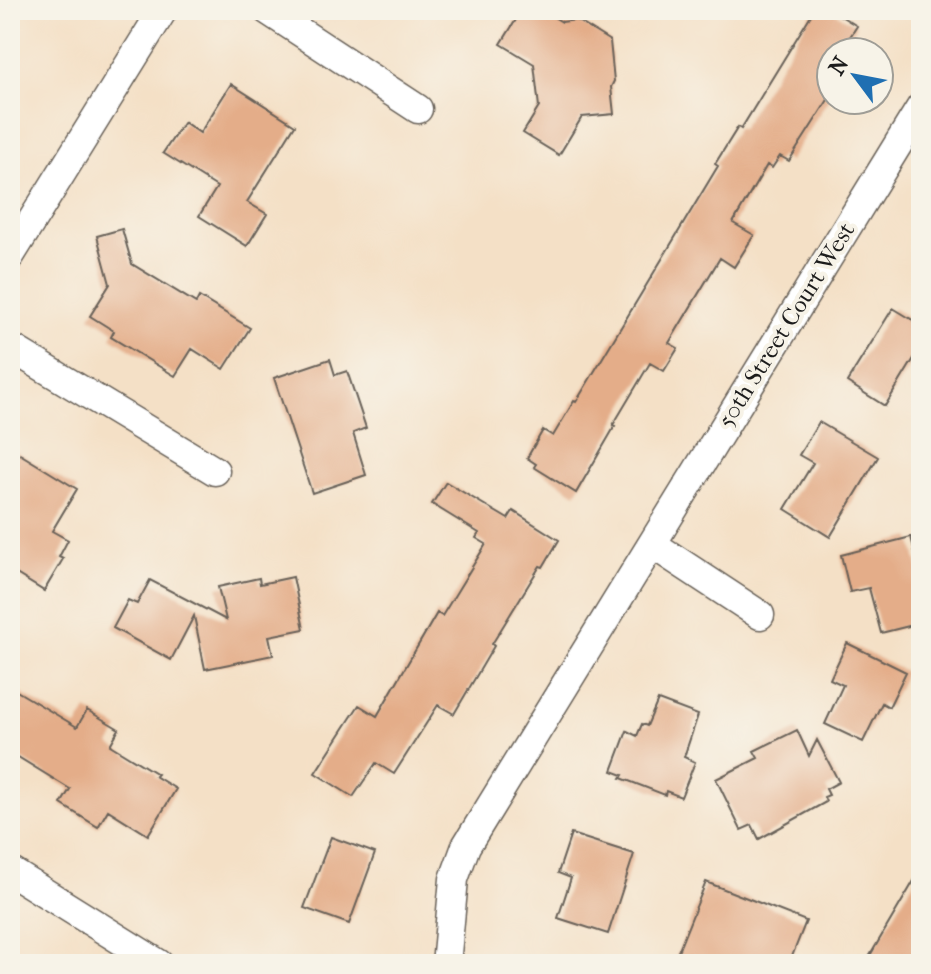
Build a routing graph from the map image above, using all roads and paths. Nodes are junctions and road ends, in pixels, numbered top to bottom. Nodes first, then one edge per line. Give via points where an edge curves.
1 (163, 10) edge
2 (267, 10) edge
3 (921, 107) edge
4 (418, 109) dead end
5 (10, 256) edge
6 (10, 347) edge
7 (215, 471) dead end
8 (652, 544) junction
9 (760, 615) dead end
10 (10, 871) edge
11 (159, 964) edge
12 (446, 964) edge

1 - 5 street
2 - 4 street
3 - 8 street, 50th Street Court West
6 - 7 street
8 - 9 street
8 - 12 street, 50th Street Court West via 466,846 454,879
10 - 11 street

